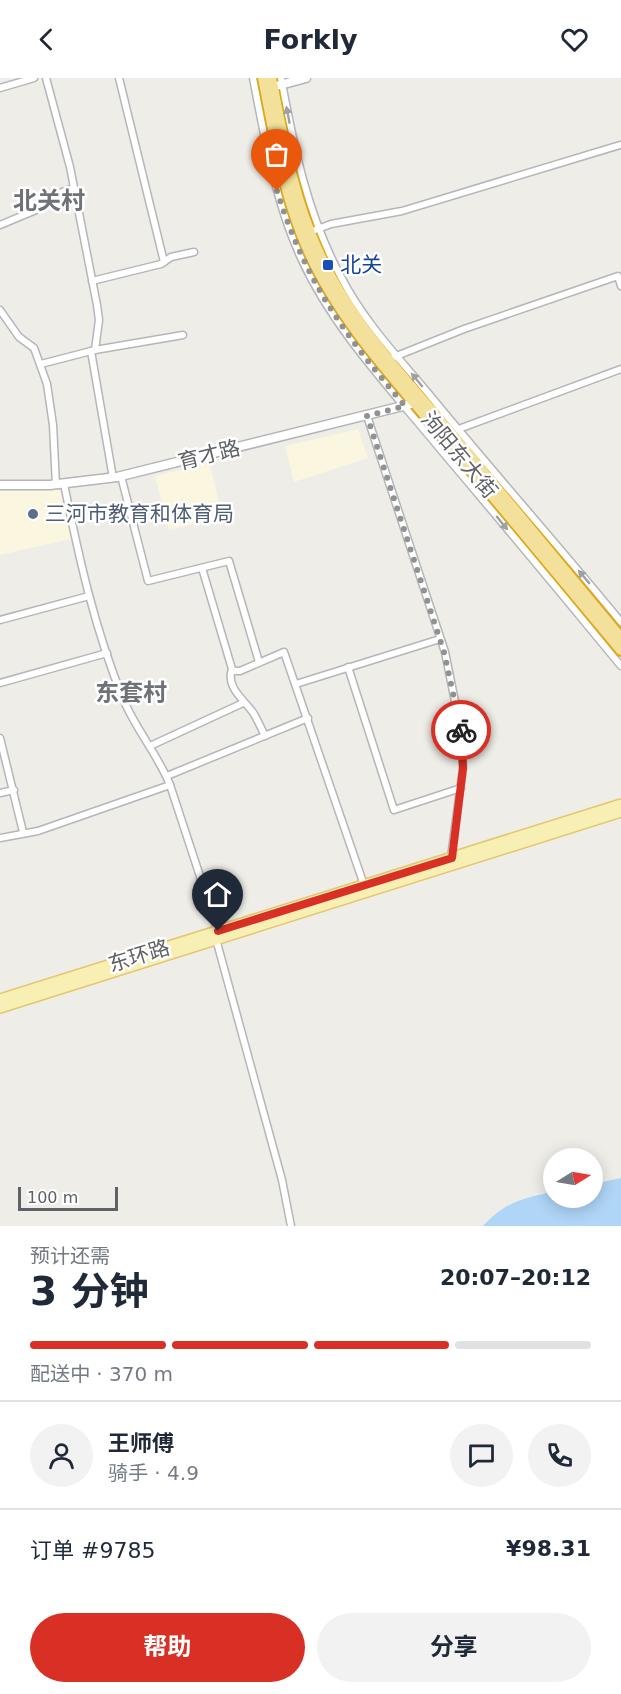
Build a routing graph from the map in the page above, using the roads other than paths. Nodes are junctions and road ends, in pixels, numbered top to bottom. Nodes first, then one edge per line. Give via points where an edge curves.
1 (34, 78) edge
2 (46, 78) edge
3 (119, 78) edge
4 (253, 78) edge
5 (306, 78) edge
6 (273, 82) edge
7 (0, 88) edge
8 (620, 145) edge
9 (74, 188) junction
10 (0, 225) edge
11 (314, 230) junction
12 (194, 252) dead end
13 (164, 262) junction
14 (92, 281) junction
15 (621, 286) edge
16 (0, 310) edge
17 (183, 335) dead end
18 (93, 351) junction
19 (393, 357) junction
20 (40, 364) junction
21 (621, 369) edge
22 (410, 404) junction
23 (367, 416) junction
24 (454, 431) junction
25 (117, 477) junction
26 (0, 485) edge
27 (60, 485) junction
28 (202, 568) junction
29 (89, 596) junction
30 (0, 620) edge
31 (621, 622) edge
32 (621, 638) edge
33 (440, 639) junction
34 (621, 650) edge
35 (107, 653) junction
36 (259, 662) junction
37 (621, 666) edge
38 (348, 667) junction
39 (232, 669) junction
40 (0, 683) edge
41 (296, 684) junction
42 (243, 703) junction
43 (308, 718) junction
44 (265, 736) junction
45 (0, 738) edge
46 (150, 746) junction
47 (167, 776) junction
48 (170, 785) junction
49 (461, 788) junction
50 (14, 790) junction
51 (0, 793) edge
52 (621, 804) edge
53 (621, 812) edge
54 (23, 832) junction
55 (0, 838) edge
56 (452, 858) junction
57 (364, 885) junction
58 (216, 935) junction
59 (0, 999) edge
60 (0, 1008) edge
61 (291, 1226) edge

1 - 7 street
2 - 9 street
3 - 13 street
4 - 22 street via 275,184 301,259 345,333
5 - 6 main road
11 -> 6 highway, 泃阳东大街 via 291,172
6 - 22 highway, 泃阳东大街 via 287,189 310,255 353,327
8 - 11 street via 402,211
9 - 10 street via 53,195 36,210
9 - 14 street
11 - 19 highway, 泃阳东大街 via 347,304
12 - 13 street
13 - 14 street
14 - 18 street via 99,320
15 - 19 street via 618,276
16 - 20 street via 18,337 34,348
17 - 18 street
18 - 20 street
18 - 25 street
24 -> 19 highway, 泃阳东大街
20 - 27 street via 51,405
21 - 24 street
22 - 23 main road, 育才路
22 - 34 highway, 泃阳东大街
22 -> 37 street
23 - 25 main road, 育才路
23 - 33 street
31 -> 24 street
24 - 32 highway, 泃阳东大街
25 - 27 main road, 育才路
25 - 28 street via 148,581
26 - 27 main road, 育才路
27 - 29 street
28 - 36 street via 229,561
28 - 39 street
29 - 30 street
29 - 35 street
33 - 38 street
33 - 49 street via 461,731
35 - 40 street
35 - 46 street via 125,702
36 - 39 street
36 - 41 street via 284,652
38 - 41 street
38 - 49 street via 394,810
39 - 42 street via 232,683
41 - 43 street
42 - 44 street via 254,714
42 - 46 street
43 - 44 street
43 - 57 street
44 - 47 street
45 - 50 street
46 - 47 street
47 - 48 street
48 - 54 street via 38,831
48 - 58 street
49 - 56 street
50 - 51 street
50 - 54 street
52 - 56 main road, 东环路
53 - 58 main road, 东环路
54 - 55 street
56 - 57 main road, 东环路
57 - 58 main road, 东环路
58 - 59 main road, 东环路
58 - 60 main road, 东环路
58 - 61 street

